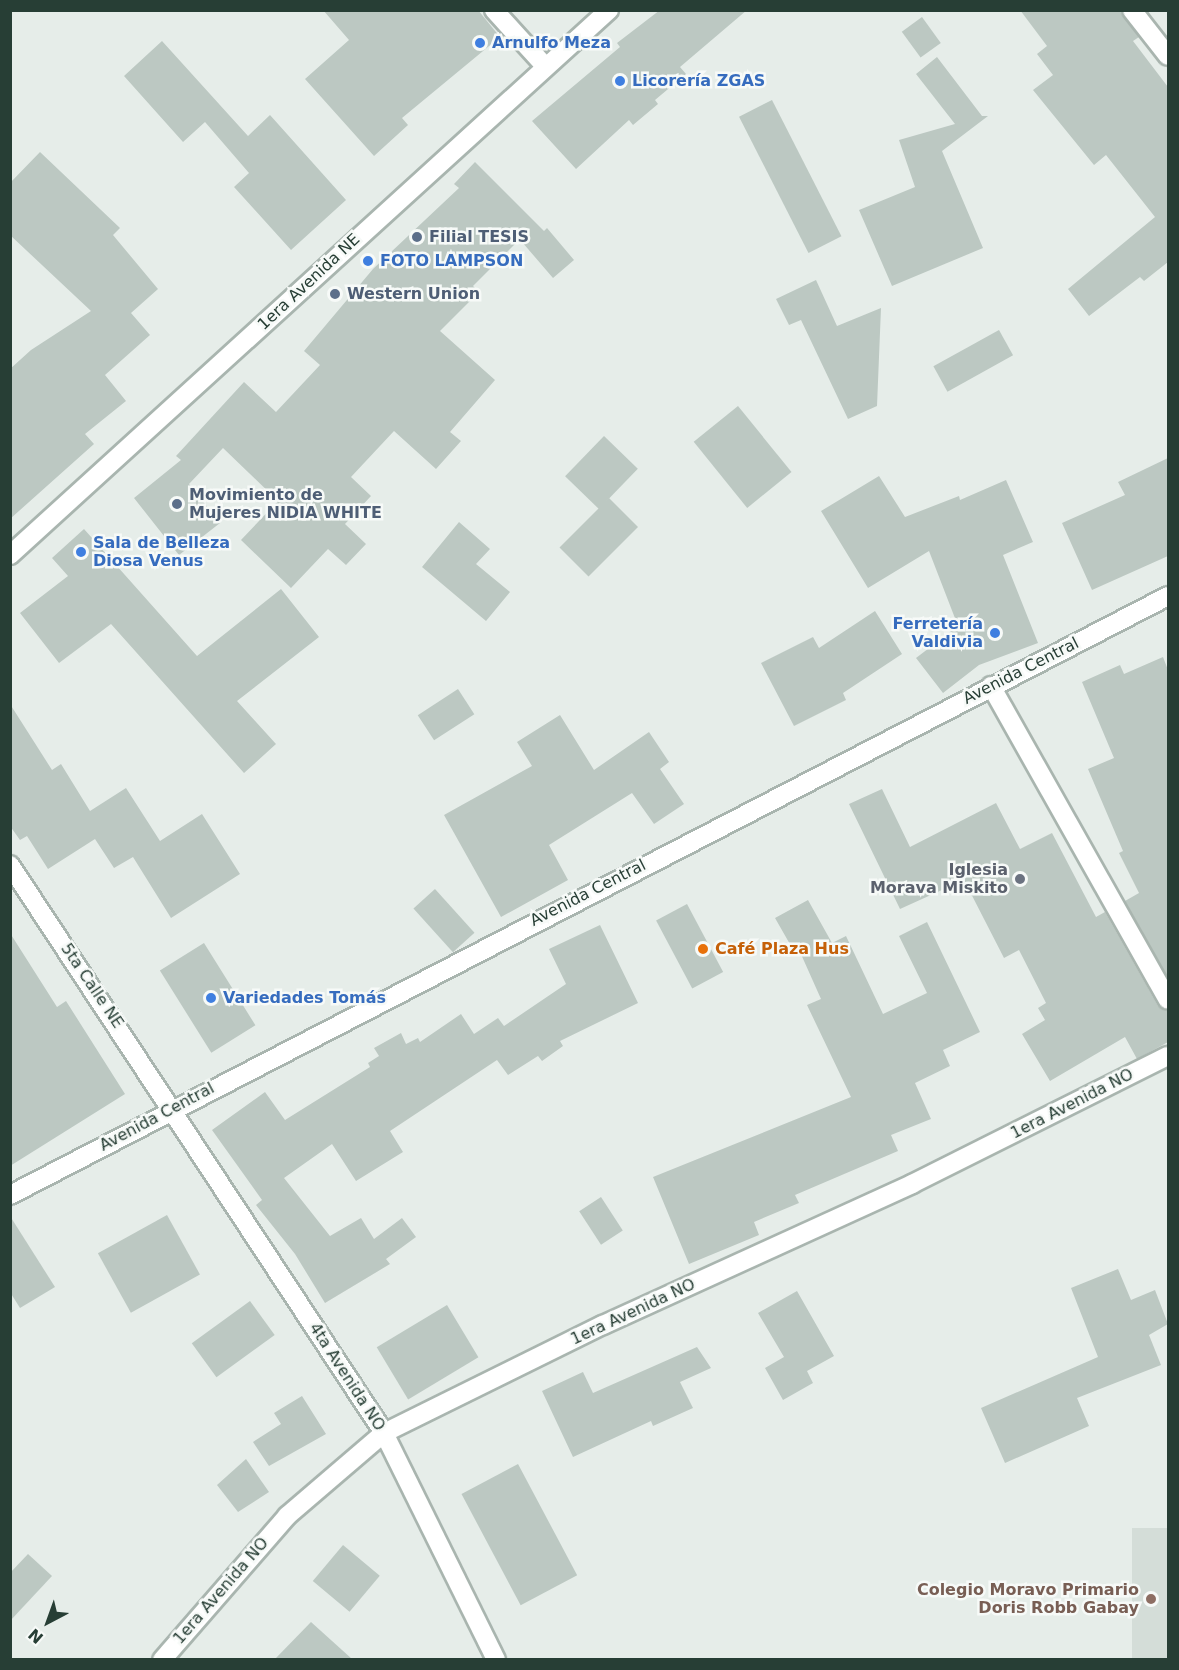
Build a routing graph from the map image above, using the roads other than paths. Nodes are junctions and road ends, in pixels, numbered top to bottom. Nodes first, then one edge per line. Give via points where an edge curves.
1 (494, 10) edge
2 (609, 10) edge
3 (1132, 10) edge
4 (1168, 56) edge
5 (545, 66) junction
6 (10, 555) edge
7 (1168, 596) edge
8 (991, 686) junction
9 (10, 865) edge
10 (1168, 1000) edge
11 (1168, 1056) edge
12 (173, 1108) junction
13 (10, 1195) edge
14 (384, 1433) junction
15 (162, 1659) edge
16 (496, 1659) edge

1 - 5 street
2 - 5 street, 1era Avenida NE
3 - 4 street
5 - 6 street, 1era Avenida NE
7 - 8 street, Avenida Central
8 - 10 street
8 - 12 street, Avenida Central
9 - 12 street, 5ta Calle NE
11 - 14 street, 1era Avenida NO via 912,1184 603,1325
12 - 13 street, Avenida Central
12 - 14 street, 4ta Avenida NO
14 - 15 street, 1era Avenida NO via 287,1516
14 - 16 street, 4ta Avenida NO

